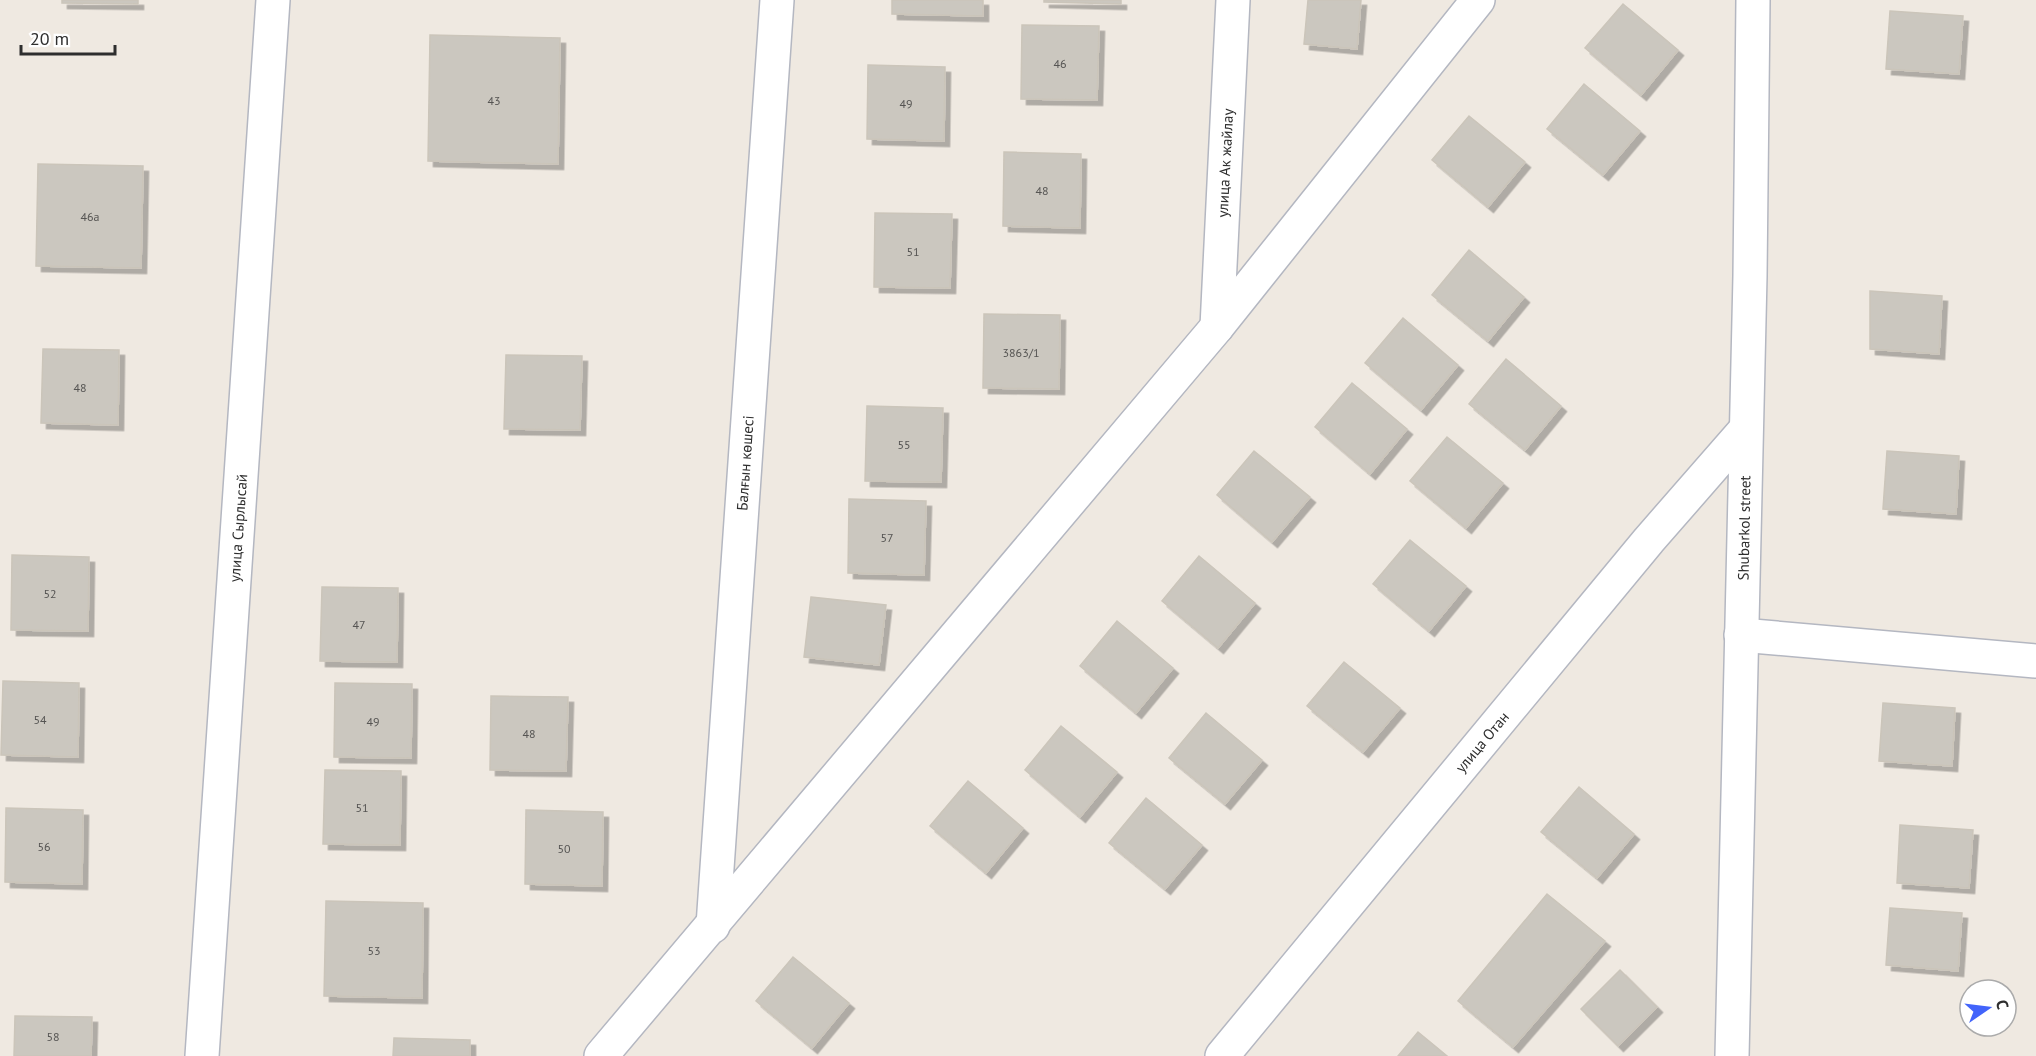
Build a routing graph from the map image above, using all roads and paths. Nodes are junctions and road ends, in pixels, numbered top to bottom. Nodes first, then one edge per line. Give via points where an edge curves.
1 (273, 0) edge
2 (777, 0) edge
3 (1233, 0) edge
4 (1478, 0) edge
5 (1753, 0) edge
6 (1217, 327) junction
7 (1745, 430) junction
8 (1741, 635) junction
9 (2036, 661) edge
10 (713, 926) junction
11 (202, 1056) edge
12 (601, 1056) edge
13 (1222, 1056) edge
14 (1732, 1056) edge

1 - 11 street, улица Сырлысай
2 - 10 street, Балғын көшесі
3 - 6 street, улица Ак жайлау
4 - 6 street
5 - 7 street, Shubarkol street
6 - 10 street
7 - 8 street, Shubarkol street
7 - 13 street, улица Отан via 1649,540
8 - 9 street
8 - 14 street, Shubarkol street
10 - 12 street

